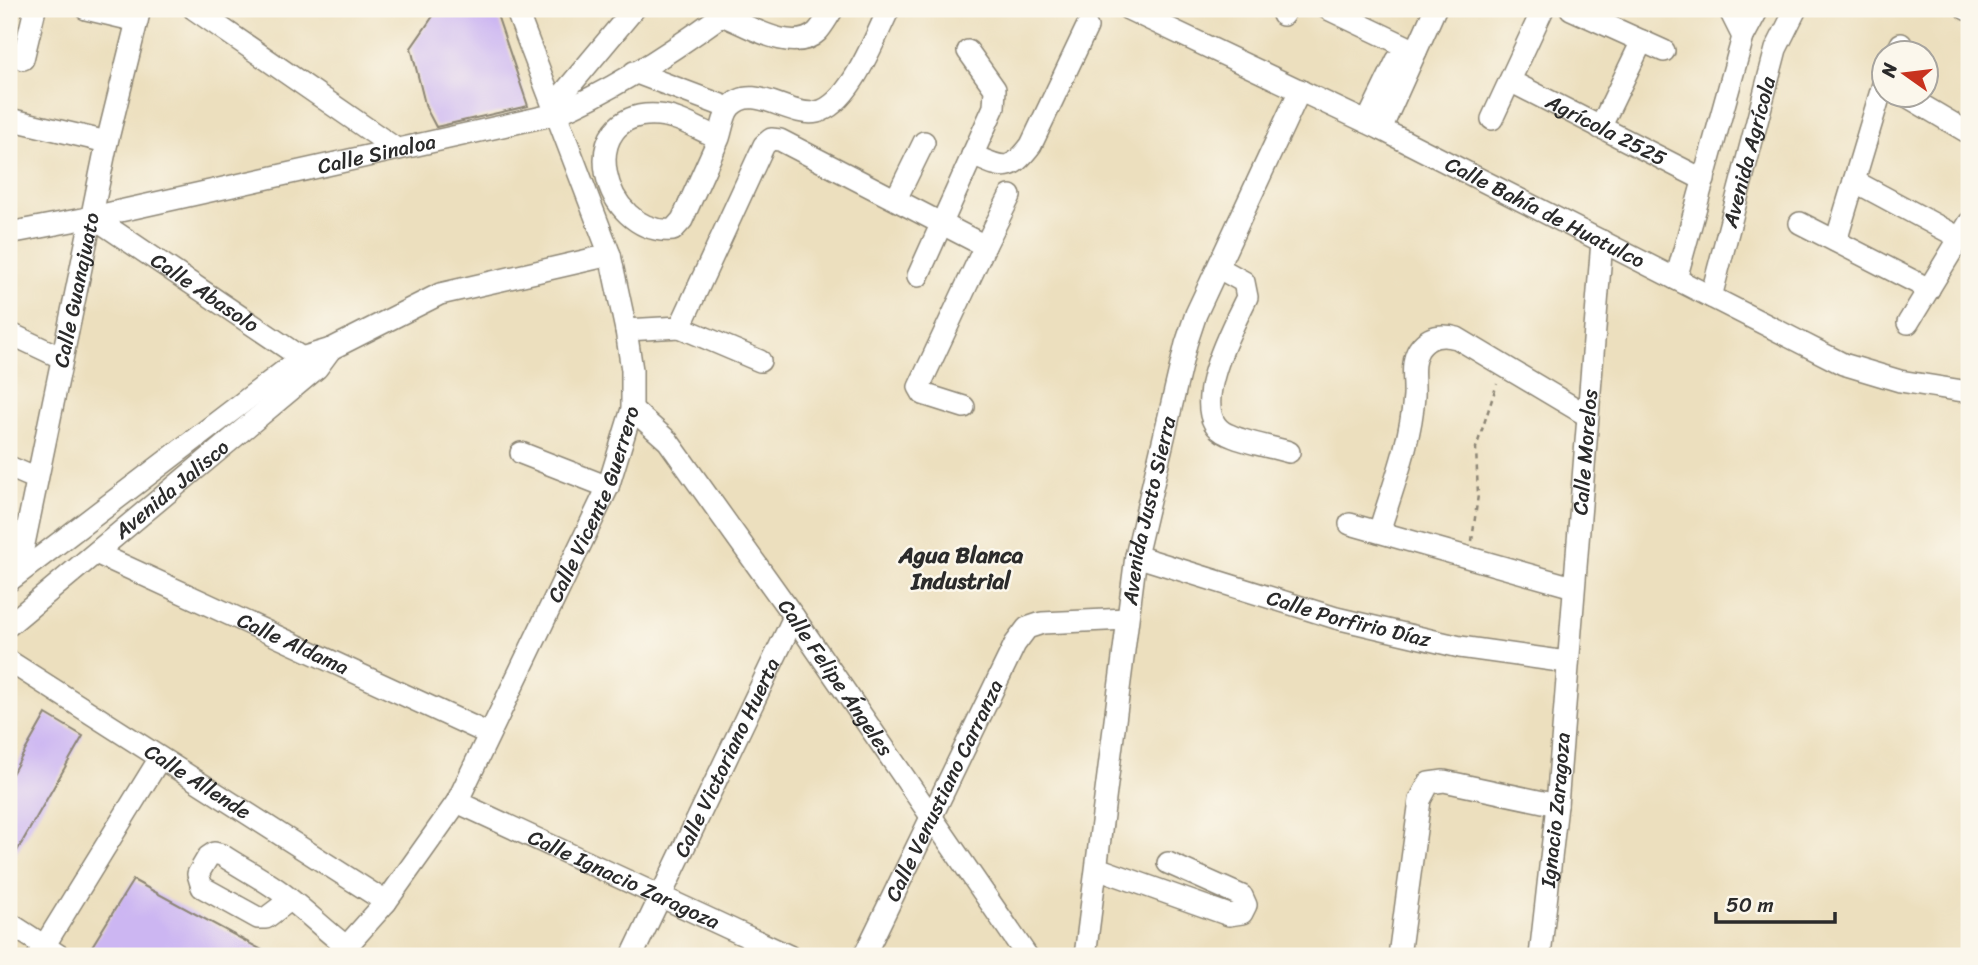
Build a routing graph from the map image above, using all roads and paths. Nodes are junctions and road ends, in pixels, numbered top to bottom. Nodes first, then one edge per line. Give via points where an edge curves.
1 (35, 9) edge
2 (86, 9) edge
3 (194, 9) edge
4 (516, 9) edge
5 (634, 9) edge
6 (833, 9) edge
7 (889, 9) edge
8 (1128, 9) edge
9 (1328, 9) edge
10 (1435, 9) edge
11 (1543, 9) edge
12 (1571, 9) edge
13 (1729, 9) edge
14 (1758, 9) edge
15 (1796, 9) edge
16 (721, 12) edge
17 (139, 15) edge
18 (1164, 16) edge
19 (1087, 27) dead end
20 (1743, 37) junction
21 (1642, 41) junction
22 (1410, 48) junction
23 (968, 51) dead end
24 (1664, 51) dead end
25 (23, 59) dead end
26 (634, 72) junction
27 (1510, 82) junction
28 (1300, 90) junction
29 (729, 108) junction
30 (1875, 108) edge
31 (1926, 108) edge
32 (554, 110) junction
33 (9, 119) edge
34 (1492, 119) dead end
35 (1603, 121) junction
36 (1374, 125) junction
37 (1969, 134) edge
38 (719, 138) junction
39 (107, 142) junction
40 (924, 142) dead end
41 (395, 148) junction
42 (972, 155) junction
43 (1706, 173) junction
44 (1854, 181) junction
45 (1010, 196) dead end
46 (897, 199) junction
47 (93, 217) junction
48 (942, 222) junction
49 (1800, 223) dead end
50 (1965, 231) edge
51 (9, 233) edge
52 (1602, 241) junction
53 (1836, 241) junction
54 (985, 246) junction
55 (610, 255) junction
56 (1219, 268) junction
57 (918, 276) dead end
58 (1676, 279) junction
59 (1929, 289) junction
60 (1711, 297) junction
61 (1908, 323) dead end
62 (680, 327) junction
63 (626, 330) junction
64 (9, 333) edge
65 (62, 358) junction
66 (760, 361) dead end
67 (309, 363) junction
68 (1504, 365) junction
69 (1969, 392) edge
70 (964, 407) dead end
71 (632, 409) junction
72 (1588, 416) junction
73 (1289, 452) dead end
74 (521, 453) dead end
75 (9, 467) edge
76 (37, 479) junction
77 (140, 481) junction
78 (608, 487) junction
79 (159, 500) junction
80 (1350, 524) dead end
81 (1379, 532) junction
82 (96, 554) junction
83 (1136, 556) junction
84 (1469, 558) junction
85 (13, 577) edge
86 (1573, 587) junction
87 (794, 617) junction
88 (1126, 619) junction
89 (9, 625) edge
90 (9, 661) edge
91 (1567, 662) junction
92 (489, 734) junction
93 (160, 758) junction
94 (457, 802) junction
95 (1557, 805) junction
96 (933, 818) junction
97 (1168, 863) dead end
98 (1097, 867) junction
99 (662, 897) junction
100 (290, 900) dead end
101 (386, 902) junction
102 (9, 923) edge
103 (342, 951) edge
104 (48, 953) edge
105 (632, 956) edge
106 (789, 956) edge
107 (863, 956) edge
108 (1027, 956) edge
109 (1085, 956) edge
110 (1399, 956) edge
111 (1540, 956) edge

1 - 25 street
2 - 17 street
3 - 41 street
4 - 32 street, Calle Vicente Guerrero
5 - 32 street
6 - 16 street via 816,33 800,42
7 - 29 street via 857,73 836,101 818,112 759,99 743,99
8 - 18 street, Calle Bahía de Huatulco
9 - 22 street
10 - 22 street
11 - 27 street
12 - 21 street
13 - 20 street
14 - 20 street, Avenida Agrícola
15 - 60 street, Avenida Agrícola via 1776,49
16 - 26 street, Calle Sinaloa
17 - 39 street, Calle Guanajuato
18 - 28 street, Calle Bahía de Huatulco
19 - 42 street via 1020,159 1012,166 1000,167
20 - 43 street, Avenida Agrícola
21 - 24 street
21 - 35 street
22 - 36 street
23 - 42 street via 995,89 994,107
26 - 29 street
26 - 32 street, Calle Sinaloa via 577,105
27 - 34 street
27 - 35 street, Agrícola 2525
28 - 36 street, Calle Bahía de Huatulco
28 - 56 street, Avenida Justo Sierra
29 - 38 street
30 - 44 street
31 - 37 street
32 - 41 street, Calle Sinaloa
32 - 55 street, Calle Vicente Guerrero
33 - 39 street
35 - 43 street, Agrícola 2525
36 - 52 street, Calle Bahía de Huatulco
38 - 38 street via 682,220 673,230 648,228 615,201 605,144 629,121 642,115 662,115
39 - 47 street, Calle Guanajuato
40 - 46 street
41 - 47 street, Calle Sinaloa
42 - 48 street
43 - 58 street, Avenida Agrícola
44 - 50 street
44 - 53 street
45 - 54 street
46 - 48 street
46 - 62 street via 771,139 764,145
47 - 51 street, Calle Sinaloa
47 - 65 street, Calle Guanajuato
47 - 67 street, Calle Abasolo
48 - 54 street
48 - 57 street
49 - 53 street
50 - 59 street
52 - 58 street, Calle Bahía de Huatulco
52 - 72 street, Calle Morelos
53 - 59 street
54 - 70 street via 919,387 922,394
55 - 63 street, Calle Vicente Guerrero
55 - 67 street, Avenida Jalisco via 440,294
56 - 73 street via 1244,282 1247,297 1209,389 1209,412 1225,434
56 - 83 street, Avenida Justo Sierra via 1186,344
58 - 60 street, Calle Bahía de Huatulco
59 - 61 street
60 - 69 street, Calle Bahía de Huatulco via 1843,364
62 - 63 street
62 - 66 street
63 - 71 street, Calle Vicente Guerrero
64 - 65 street
65 - 76 street, Calle Guanajuato
67 - 77 street, Avenida Jalisco
67 - 79 street, Avenida Jalisco
68 - 72 street
68 - 81 street via 1457,338 1431,338 1421,347 1413,364 1408,431
68 - 84 path via 1476,448 1478,495
71 - 78 street, Calle Vicente Guerrero
71 - 87 street, Calle Felipe Ángeles via 668,441
72 - 86 street, Calle Morelos
74 - 78 street
75 - 76 street
76 - 85 street, Calle Guanajuato
77 - 79 street
77 - 85 street, Avenida Jalisco
78 - 92 street, Calle Vicente Guerrero
79 - 82 street, Avenida Jalisco
80 - 81 street
81 - 84 street
82 - 89 street, Avenida Jalisco
82 - 92 street, Calle Aldama
83 - 88 street, Avenida Justo Sierra
83 - 91 street, Calle Porfirio Díaz via 1336,618 1460,647
84 - 86 street
86 - 91 street, Calle Morelos
87 - 96 street, Calle Felipe Ángeles
87 - 99 street, Calle Victoriano Huerta
88 - 96 street, Calle Venustiano Carranza via 1042,623 1027,628 1015,644
88 - 98 street, Avenida Justo Sierra
90 - 93 street, Calle Allende
91 - 95 street, Ignacio Zaragoza
92 - 94 street, Calle Vicente Guerrero
93 - 101 street, Calle Allende
93 - 104 street
94 - 99 street, Calle Ignacio Zaragoza
94 - 101 street, Calle Vicente Guerrero
95 - 110 street via 1444,781 1429,783 1420,800
95 - 111 street, Ignacio Zaragoza
96 - 107 street, Calle Venustiano Carranza
96 - 108 street, Calle Felipe Ángeles
97 - 98 street via 1242,896 1246,905 1242,912 1229,915
98 - 109 street, Avenida Justo Sierra
99 - 105 street, Calle Victoriano Huerta
99 - 106 street, Calle Ignacio Zaragoza
100 - 103 street
101 - 103 street, Calle Vicente Guerrero
102 - 104 street

